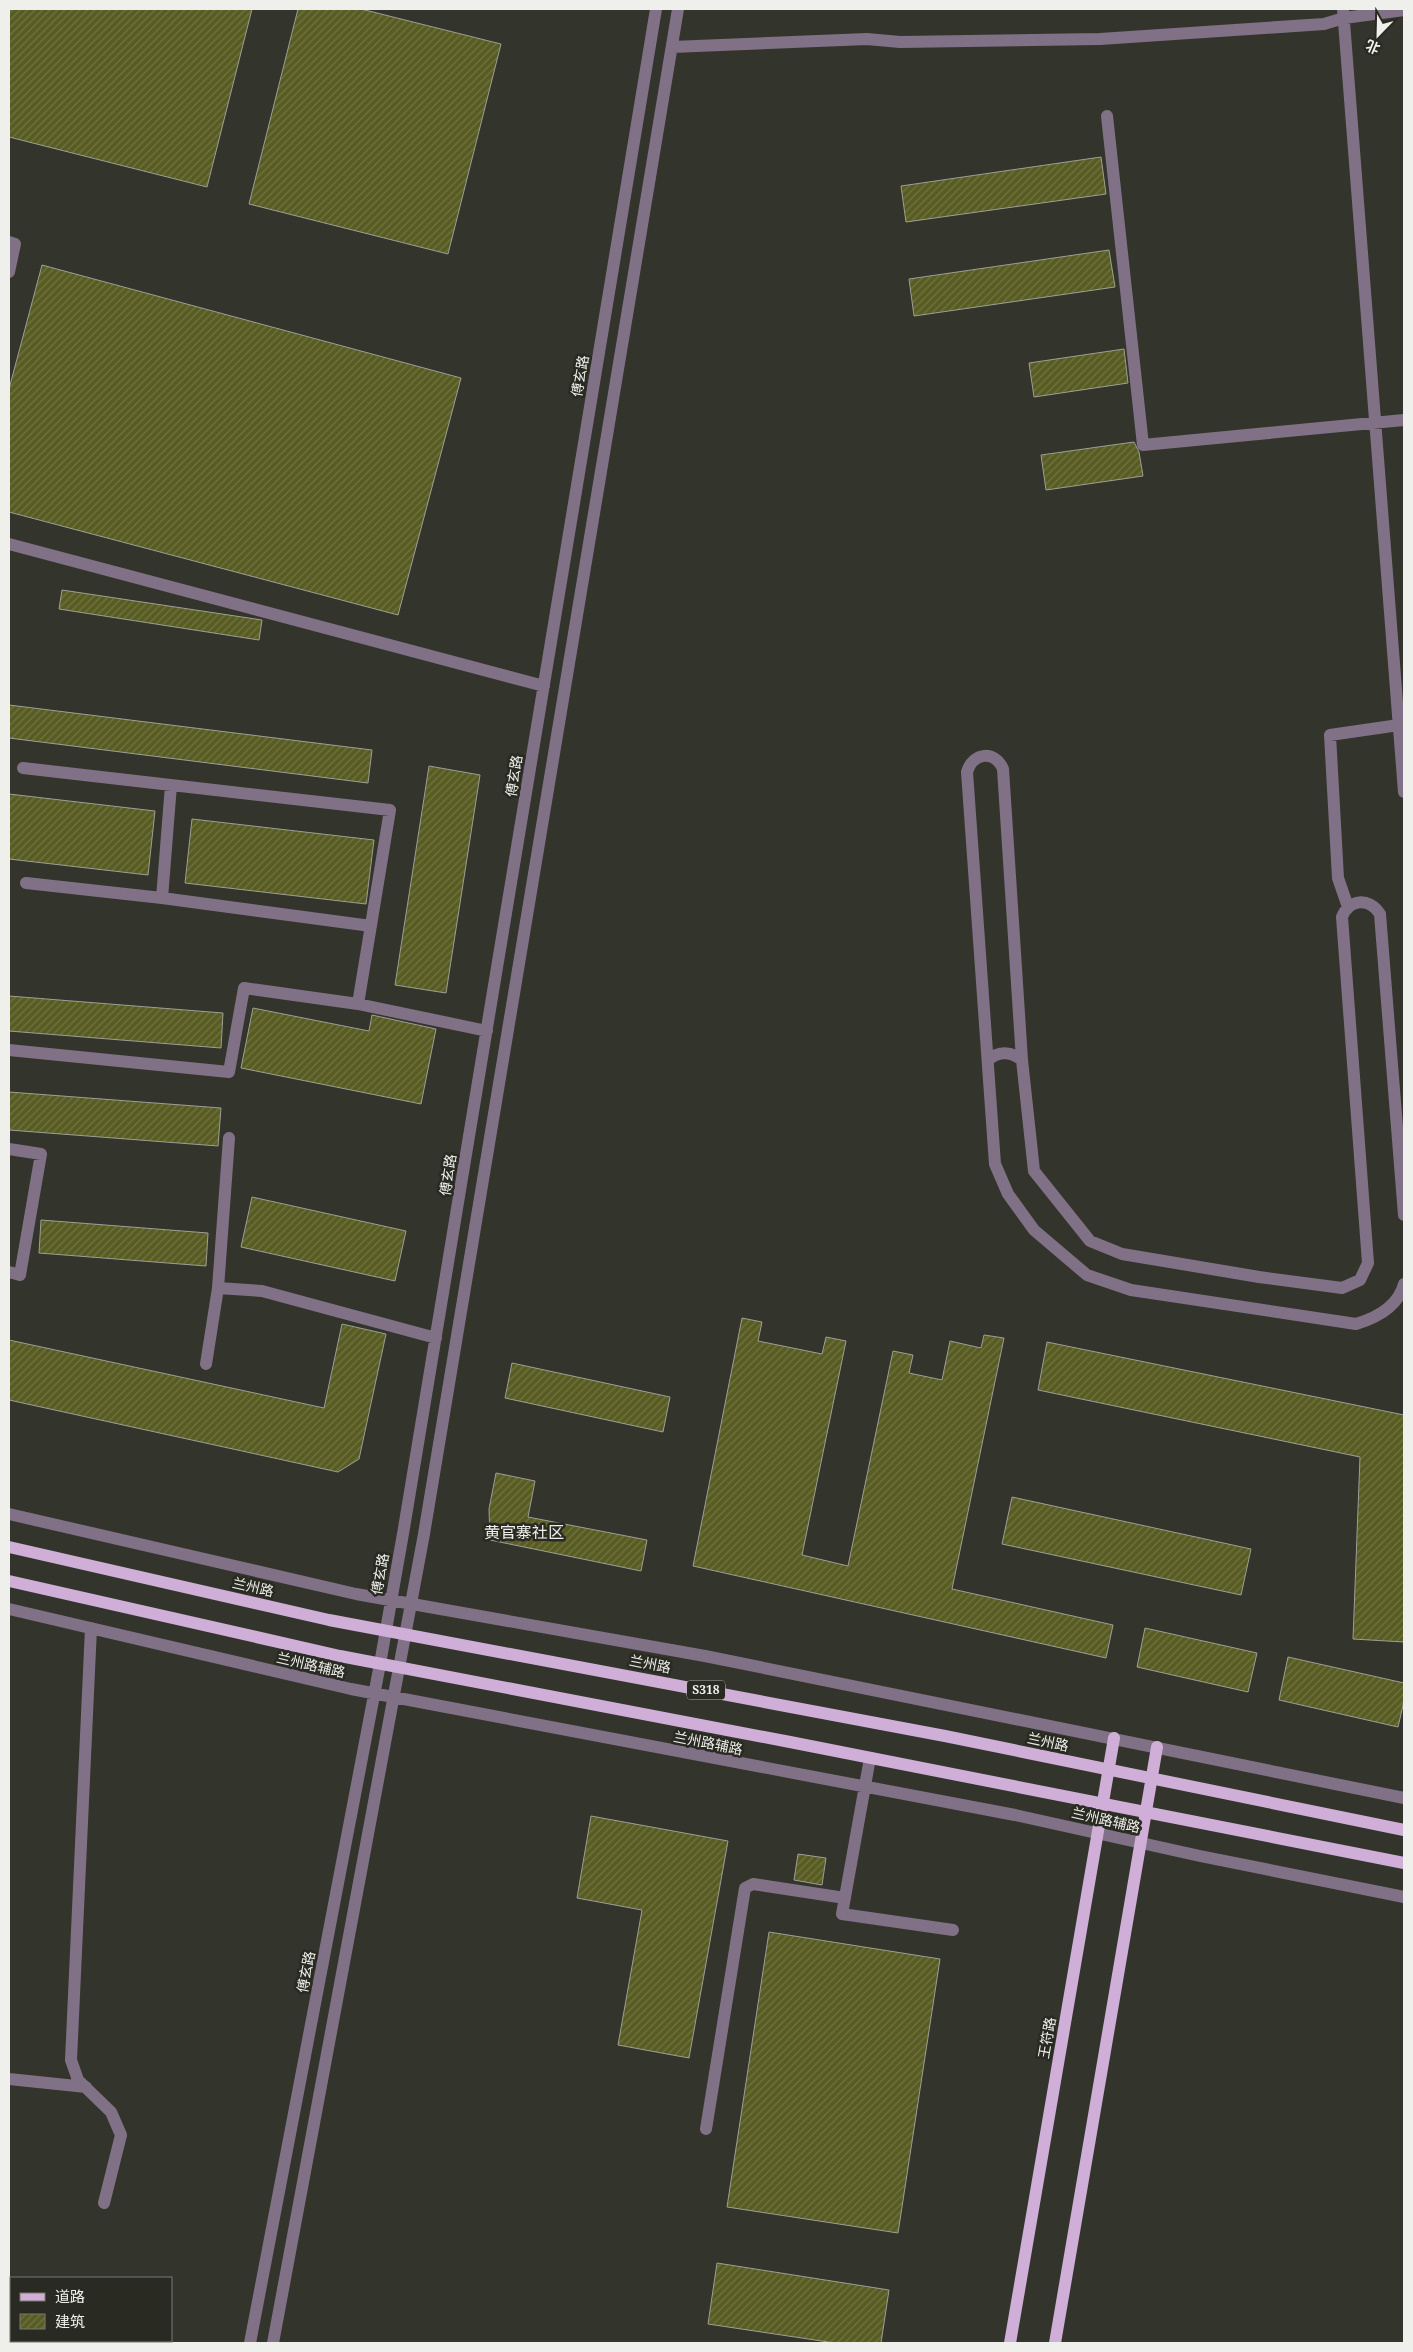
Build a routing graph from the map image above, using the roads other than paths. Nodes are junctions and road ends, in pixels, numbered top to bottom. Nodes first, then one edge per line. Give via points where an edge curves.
1 (656, 9) edge
2 (678, 9) edge
3 (1404, 10) edge
4 (1344, 14) edge
5 (672, 47) junction
6 (1107, 116) dead end
7 (9, 242) edge
8 (9, 272) edge
9 (1404, 420) edge
10 (1375, 421) junction
11 (9, 544) edge
12 (544, 686) junction
13 (1399, 726) junction
14 (23, 768) dead end
15 (171, 785) junction
16 (1404, 792) edge
17 (26, 883) dead end
18 (162, 898) junction
19 (1348, 907) junction
20 (371, 926) junction
21 (358, 1004) junction
22 (487, 1031) junction
23 (9, 1050) edge
24 (988, 1060) junction
25 (1022, 1060) junction
26 (229, 1138) dead end
27 (9, 1149) edge
28 (1404, 1215) edge
29 (9, 1272) edge
30 (1404, 1284) edge
31 (218, 1288) junction
32 (436, 1338) junction
33 (206, 1364) dead end
34 (9, 1514) edge
35 (9, 1547) edge
36 (9, 1581) edge
37 (391, 1600) junction
38 (412, 1604) junction
39 (9, 1609) edge
40 (91, 1628) junction
41 (386, 1631) junction
42 (407, 1635) junction
43 (380, 1664) junction
44 (401, 1668) junction
45 (374, 1694) junction
46 (395, 1698) junction
47 (1114, 1738) junction
48 (1157, 1747) junction
49 (870, 1758) junction
50 (1108, 1770) junction
51 (1151, 1779) junction
52 (865, 1788) junction
53 (1404, 1798) edge
54 (1103, 1803) junction
55 (1146, 1812) junction
56 (1404, 1830) edge
57 (1098, 1833) junction
58 (1140, 1843) junction
59 (1404, 1863) edge
60 (1404, 1897) edge
61 (845, 1898) junction
62 (953, 1930) dead end
63 (9, 2079) edge
64 (86, 2087) junction
65 (706, 2129) dead end
66 (104, 2203) dead end
67 (250, 2343) edge
68 (273, 2343) edge
69 (1010, 2343) edge
70 (1055, 2343) edge

1 - 12 street, 傅玄路
2 - 5 street
3 - 4 street
4 - 5 street via 1324,24 1100,39 900,42 867,39
4 - 10 street
5 - 38 street
6 - 10 street via 1143,445
7 - 8 street via 15,244
9 - 10 street
10 - 13 street
11 - 12 street
12 - 22 street, 傅玄路
13 - 16 street
13 - 19 street via 1330,735 1338,878
14 - 15 street
15 - 18 street
15 - 20 street via 390,810
17 - 18 street
18 - 20 street
19 - 25 street via 1342,918 1368,1263 1360,1280 1351,1285 1342,1288 1259,1277 1122,1254 1090,1241 1034,1171
19 - 28 street via 1366,902 1377,908 1380,914
20 - 21 street
21 - 22 street
21 - 23 street via 244,988 229,1072
22 - 32 street, 傅玄路
24 - 25 street via 1001,1052 1016,1055
24 - 25 street via 968,772 972,761 987,755 998,759 1003,769
24 - 30 street via 995,1164 1008,1194 1034,1230 1087,1275 1132,1290 1356,1324 1375,1318 1392,1306
26 - 31 street
27 - 29 street via 41,1154 20,1274
31 - 32 street via 262,1291
31 - 33 street
32 - 37 street, 傅玄路
34 - 37 street via 256,1573
35 - 41 main road, 兰州路 / S318
36 - 43 main road
37 - 38 street
37 - 41 street, 傅玄路
38 - 42 street
38 - 47 street via 705,1656
39 - 40 street, 兰州路辅路
40 - 45 street, 兰州路辅路
40 - 64 street via 71,2060 78,2080
41 - 42 main road, 兰州路 / S318
41 - 43 street, 傅玄路
42 - 44 street
42 - 50 main road, 兰州路 / S318
43 - 44 main road
43 - 45 street, 傅玄路
44 - 46 street
44 - 49 main road
45 - 46 street, 兰州路辅路
45 - 67 street, 傅玄路
46 - 52 street, 兰州路辅路
46 - 68 street
47 - 48 street
47 - 50 main road, 王符路
48 - 51 main road
48 - 53 street
49 - 52 street
49 - 54 main road
50 - 51 main road, 兰州路 / S318
50 - 54 main road, 王符路
51 - 55 main road
51 - 56 main road, 兰州路 / S318
52 - 57 street, 兰州路辅路
52 - 61 street
54 - 55 main road
54 - 57 main road, 王符路
55 - 58 main road
55 - 59 main road
57 - 58 street, 兰州路辅路
57 - 69 main road, 王符路
58 - 60 street, 兰州路辅路
58 - 70 main road
61 - 62 street via 842,1914
61 - 65 street via 753,1884 745,1888
63 - 64 street
64 - 66 street via 111,2112 121,2135

